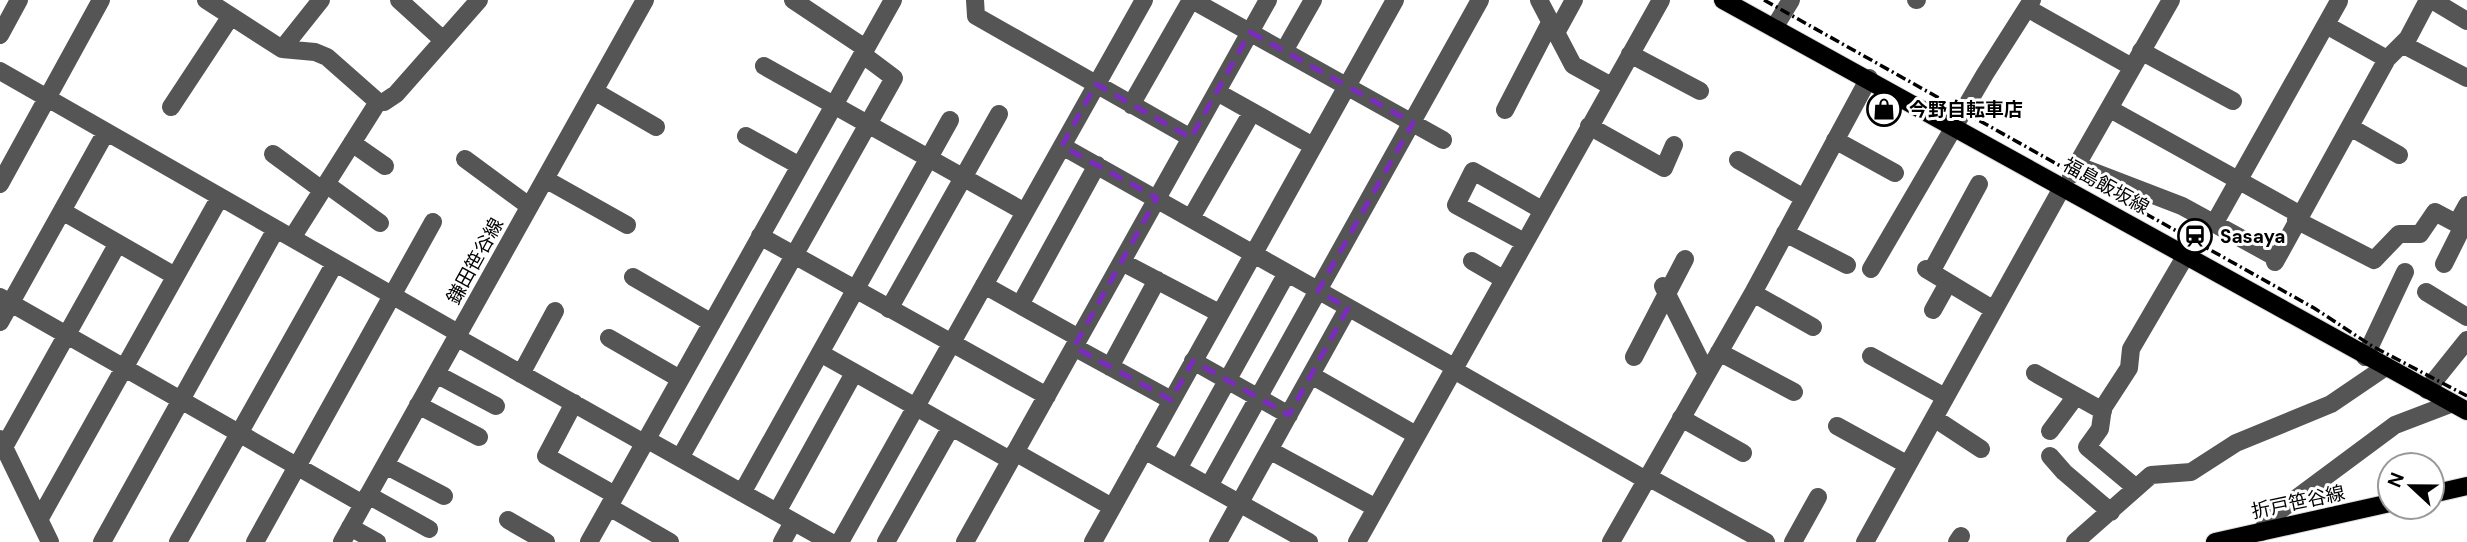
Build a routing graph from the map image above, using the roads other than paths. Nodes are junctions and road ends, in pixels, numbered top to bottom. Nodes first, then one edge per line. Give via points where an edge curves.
1 (19, 0) edge
2 (101, 0) edge
3 (321, 0) edge
4 (399, 0) edge
5 (479, 0) edge
6 (645, 0) edge
7 (793, 0) edge
8 (892, 0) edge
9 (975, 0) edge
10 (1144, 0) edge
11 (1191, 0) edge
12 (1268, 0) edge
13 (1313, 0) edge
14 (1395, 0) edge
15 (1480, 0) edge
16 (1539, 0) edge
17 (1574, 0) edge
18 (1661, 0) edge
19 (1723, 0) edge
20 (1791, 0) edge
21 (2171, 0) edge
22 (2430, 0) edge
23 (2339, 1) edge
24 (2029, 4) edge
25 (221, 6) edge
26 (2467, 21) edge
27 (2326, 25) junction
28 (1554, 27) junction
29 (1774, 28) junction
30 (1250, 32) junction
31 (0, 35) edge
32 (443, 40) junction
33 (2402, 44) junction
34 (282, 49) junction
35 (864, 51) junction
36 (1284, 51) junction
37 (1630, 54) junction
38 (2136, 59) junction
39 (2388, 59) junction
40 (764, 66) dead end
41 (0, 71) edge
42 (1869, 78) junction
43 (2467, 78) edge
44 (1096, 84) junction
45 (1346, 86) junction
46 (1611, 86) junction
47 (594, 91) junction
48 (1700, 91) dead end
49 (1217, 92) junction
50 (47, 98) junction
51 (2233, 101) dead end
52 (378, 102) junction
53 (834, 104) junction
54 (1131, 106) junction
55 (171, 107) dead end
56 (2110, 109) junction
57 (1505, 110) dead end
58 (1252, 112) junction
59 (999, 114) dead end
60 (950, 120) dead end
61 (1413, 123) junction
62 (868, 124) junction
63 (1954, 126) junction
64 (656, 127) dead end
65 (1589, 127) junction
66 (2350, 127) junction
67 (106, 132) junction
68 (746, 136) dead end
69 (1191, 138) junction
70 (1443, 140) dead end
71 (1835, 140) junction
72 (352, 143) junction
73 (1674, 145) dead end
74 (1062, 146) junction
75 (1313, 146) junction
76 (273, 155) dead end
77 (2399, 155) dead end
78 (929, 158) junction
79 (465, 159) dead end
80 (1738, 160) dead end
81 (1097, 165) junction
82 (385, 166) dead end
83 (800, 166) junction
84 (2078, 166) junction
85 (1895, 173) dead end
86 (963, 177) junction
87 (545, 179) junction
88 (2239, 180) junction
89 (0, 184) edge
90 (1979, 184) dead end
91 (324, 187) junction
92 (2064, 187) junction
93 (219, 197) junction
94 (1157, 198) junction
95 (1804, 198) junction
96 (2467, 205) edge
97 (529, 206) junction
98 (1542, 210) junction
99 (62, 211) junction
100 (1025, 212) junction
101 (2298, 217) junction
102 (1191, 218) junction
103 (433, 222) dead end
104 (380, 223) dead end
105 (2214, 223) junction
106 (627, 225) dead end
107 (2462, 226) edge
108 (276, 229) junction
109 (1785, 233) junction
110 (760, 236) junction
111 (292, 238) junction
112 (1524, 242) junction
113 (118, 243) junction
114 (1252, 253) junction
115 (2186, 255) junction
116 (794, 256) junction
117 (1685, 260) dead end
118 (1472, 261) dead end
119 (1122, 262) junction
120 (335, 263) junction
121 (2444, 264) dead end
122 (1847, 265) dead end
123 (1871, 269) dead end
124 (2405, 272) dead end
125 (1287, 273) junction
126 (175, 276) junction
127 (633, 277) dead end
128 (1503, 279) junction
129 (1157, 280) junction
130 (1948, 282) junction
131 (984, 285) junction
132 (1664, 288) junction
133 (855, 290) junction
134 (1318, 291) junction
135 (2426, 292) dead end
136 (1752, 293) junction
137 (392, 295) junction
138 (5, 300) edge
139 (1020, 305) junction
140 (1349, 308) junction
141 (889, 309) junction
142 (1933, 310) dead end
143 (1994, 310) junction
144 (555, 311) dead end
145 (1219, 313) junction
146 (2467, 317) edge
147 (0, 322) edge
148 (712, 323) junction
149 (1813, 327) dead end
150 (66, 335) junction
151 (457, 335) junction
152 (609, 338) dead end
153 (2467, 340) edge
154 (1076, 343) junction
155 (951, 344) junction
156 (1719, 352) junction
157 (820, 353) junction
158 (1871, 356) dead end
159 (1633, 357) dead end
160 (2365, 357) junction
161 (1193, 361) junction
162 (1110, 367) junction
163 (124, 368) junction
164 (1453, 368) junction
165 (2384, 368) junction
166 (854, 373) junction
167 (2035, 373) dead end
168 (436, 374) junction
169 (522, 374) junction
170 (1707, 374) junction
171 (1311, 375) junction
172 (680, 379) junction
173 (1227, 380) junction
174 (2427, 390) junction
175 (1794, 393) dead end
176 (1046, 396) junction
177 (2076, 396) junction
178 (1945, 397) junction
179 (1258, 398) junction
180 (1171, 400) junction
181 (181, 401) junction
182 (574, 403) junction
183 (418, 405) junction
184 (496, 406) dead end
185 (2458, 407) edge
186 (917, 408) junction
187 (2103, 411) junction
188 (1289, 415) junction
189 (1681, 418) junction
190 (1934, 418) junction
191 (1837, 426) dead end
192 (951, 427) junction
193 (2050, 431) dead end
194 (240, 434) junction
195 (1416, 435) junction
196 (479, 437) dead end
197 (645, 441) junction
198 (2, 443) edge
199 (1981, 449) dead end
200 (1144, 450) junction
201 (1269, 450) junction
202 (1742, 453) dead end
203 (1013, 456) junction
204 (2050, 456) dead end
205 (680, 458) junction
206 (385, 465) junction
207 (1908, 465) junction
208 (296, 466) junction
209 (1178, 469) junction
210 (1647, 479) junction
211 (1209, 486) junction
212 (2467, 486) edge
213 (2136, 488) junction
214 (2446, 491) edge
215 (742, 493) junction
216 (444, 496) dead end
217 (1818, 497) dead end
218 (365, 500) junction
219 (612, 501) junction
220 (1239, 504) junction
221 (2376, 506) edge
222 (1112, 507) junction
223 (1376, 508) junction
224 (777, 512) junction
225 (2111, 512) junction
226 (40, 518) junction
227 (509, 520) dead end
228 (793, 522) junction
229 (429, 529) dead end
230 (2262, 532) junction
231 (346, 535) edge
232 (593, 541) edge
233 (969, 541) edge
234 (2226, 541) edge
235 (50, 542) edge
236 (102, 542) edge
237 (178, 542) edge
238 (255, 542) edge
239 (377, 542) edge
240 (546, 542) edge
241 (670, 542) edge
242 (782, 542) edge
243 (830, 542) edge
244 (840, 542) edge
245 (886, 542) edge
246 (1093, 542) edge
247 (1218, 542) edge
248 (1309, 542) edge
249 (1357, 542) edge
250 (1611, 542) edge
251 (1766, 542) edge
252 (1793, 542) edge
253 (1865, 542) edge
254 (2075, 542) edge

1 - 31 street
2 - 50 street
3 - 34 street
4 - 32 street
5 - 32 street
6 - 47 street, 鎌田笹谷線
7 - 35 street
8 - 35 street
9 - 44 street via 976,16
10 - 44 street
11 - 30 street
11 - 54 street
12 - 30 street
13 - 36 street
14 - 45 street
15 - 61 street
16 - 28 street
17 - 28 street
18 - 37 street
19 - 29 main road, 福島飯坂線
20 - 29 street
21 - 38 street
22 - 26 street
22 - 33 street
23 - 27 street
24 - 38 street
24 - 63 street
25 - 34 street
25 - 55 street
27 - 39 street
27 - 88 street
28 - 46 street via 1573,65
28 - 57 street
29 - 42 main road, 福島飯坂線
30 - 36 street
30 - 49 street
32 - 52 street via 396,94
33 - 39 street
33 - 43 street
34 - 52 street via 327,57
35 - 53 street
35 - 62 street via 894,78
36 - 45 street
37 - 46 street
37 - 48 street
38 - 51 street
38 - 56 street
39 - 66 street
40 - 53 street
41 - 50 street
42 - 63 main road, 福島飯坂線
42 - 71 street
44 - 54 street
44 - 74 street
45 - 61 street
45 - 75 street
46 - 65 street
47 - 64 street
47 - 87 street, 鎌田笹谷線
49 - 58 street
49 - 69 street
50 - 67 street
50 - 89 street
52 - 72 street
53 - 62 street
53 - 83 street
54 - 69 street
56 - 84 street
56 - 88 street
58 - 75 street
58 - 102 street
59 - 86 street
60 - 78 street
61 - 70 street
61 - 134 street
62 - 78 street
62 - 116 street
63 - 92 main road, 福島飯坂線
63 - 123 street
65 - 73 street via 1664,168
65 - 98 street
66 - 77 street
66 - 101 street
67 - 93 street
67 - 99 street
68 - 83 street
69 - 94 street
71 - 85 street
71 - 95 street
72 - 82 street
72 - 91 street
74 - 81 street
74 - 100 street
75 - 114 street
76 - 91 street
78 - 86 street
78 - 133 street
79 - 97 street
80 - 95 street
81 - 94 street
81 - 139 street
83 - 110 street
84 - 92 street
84 - 105 street
86 - 100 street
86 - 141 street
87 - 97 street, 鎌田笹谷線
87 - 106 street
88 - 101 street
88 - 105 street
90 - 130 street via 1928,271
91 - 104 street
91 - 111 street
92 - 115 main road, 福島飯坂線
92 - 143 street
93 - 108 street
93 - 126 street
94 - 102 street
94 - 119 street
95 - 109 street
96 - 107 street
97 - 151 street, 鎌田笹谷線
98 - 112 street
98 - 112 street via 1473,172 1456,205
99 - 113 street
99 - 138 street
100 - 131 street
101 - 105 street via 2276,260
101 - 107 street via 2374,260 2399,234 2420,234 2435,212
102 - 114 street
103 - 137 street
107 - 121 street
108 - 111 street
108 - 181 street
109 - 122 street
109 - 136 street
110 - 116 street
110 - 148 street
111 - 120 street
112 - 128 street
113 - 126 street
113 - 150 street
114 - 125 street
114 - 145 street
115 - 160 main road, 福島飯坂線
115 - 187 street via 2130,349 2129,368
116 - 133 street
116 - 205 street
117 - 132 street
118 - 128 street
119 - 129 street
119 - 154 street
120 - 137 street
120 - 194 street
124 - 160 street
125 - 134 street
125 - 173 street
126 - 163 street
127 - 148 street
128 - 164 street
129 - 145 street
129 - 162 street
130 - 142 street
130 - 143 street
131 - 139 street
131 - 155 street
132 - 159 street
132 - 170 street
133 - 141 street
133 - 157 street
134 - 140 street
134 - 179 street
135 - 146 street
136 - 149 street
136 - 156 street
137 - 151 street
137 - 208 street
138 - 147 street
138 - 150 street
139 - 154 street
140 - 164 street
140 - 171 street
141 - 155 street
143 - 178 street
144 - 169 street
145 - 161 street
148 - 172 street
150 - 163 street
150 - 198 street
151 - 168 street, 鎌田笹谷線
151 - 169 street
152 - 172 street
153 - 174 street
154 - 162 street
154 - 176 street
155 - 176 street
155 - 186 street
156 - 170 street
156 - 175 street
157 - 166 street
157 - 215 street
158 - 178 street
160 - 165 main road, 福島飯坂線
161 - 173 street
161 - 180 street
162 - 180 street
163 - 181 street
163 - 226 street
164 - 195 street
164 - 210 street
165 - 174 main road, 福島飯坂線
165 - 213 street via 2305,417 2236,443 2190,472 2151,475
166 - 186 street
166 - 224 street
167 - 177 street
168 - 183 street, 鎌田笹谷線
168 - 184 street
169 - 182 street
170 - 189 street
171 - 188 street
171 - 195 street
172 - 197 street
173 - 179 street
173 - 209 street
174 - 185 main road, 福島飯坂線
176 - 203 street
177 - 187 street
177 - 193 street
178 - 190 street
179 - 188 street
179 - 211 street
180 - 200 street
181 - 194 street
181 - 236 street
182 - 197 street
182 - 219 street via 546,456
183 - 196 street
183 - 206 street, 鎌田笹谷線
185 - 230 street via 2395,425 2271,517
186 - 192 street
186 - 244 street
187 - 213 street via 2100,429 2087,447
188 - 201 street
189 - 202 street
189 - 210 street
190 - 199 street
190 - 207 street
191 - 207 street
192 - 203 street
192 - 245 street
194 - 208 street
194 - 237 street
195 - 223 street
197 - 205 street
197 - 219 street
198 - 226 street
200 - 209 street
200 - 222 street
201 - 220 street
201 - 223 street
203 - 222 street
203 - 233 street
204 - 225 street
205 - 215 street
206 - 216 street
206 - 218 street, 鎌田笹谷線
207 - 253 street
208 - 218 street
208 - 238 street
209 - 211 street
210 - 250 street
210 - 251 street
211 - 220 street
212 - 214 main road
213 - 225 street
215 - 224 street
217 - 252 street
218 - 229 street
218 - 231 street, 鎌田笹谷線
219 - 232 street
219 - 241 street
220 - 247 street
220 - 248 street
221 - 230 main road, 折戸笹谷線
222 - 246 street
223 - 249 street
224 - 228 street
225 - 254 street
226 - 235 street
227 - 240 street
228 - 242 street
228 - 243 street
230 - 234 main road, 折戸笹谷線
231 - 239 street

